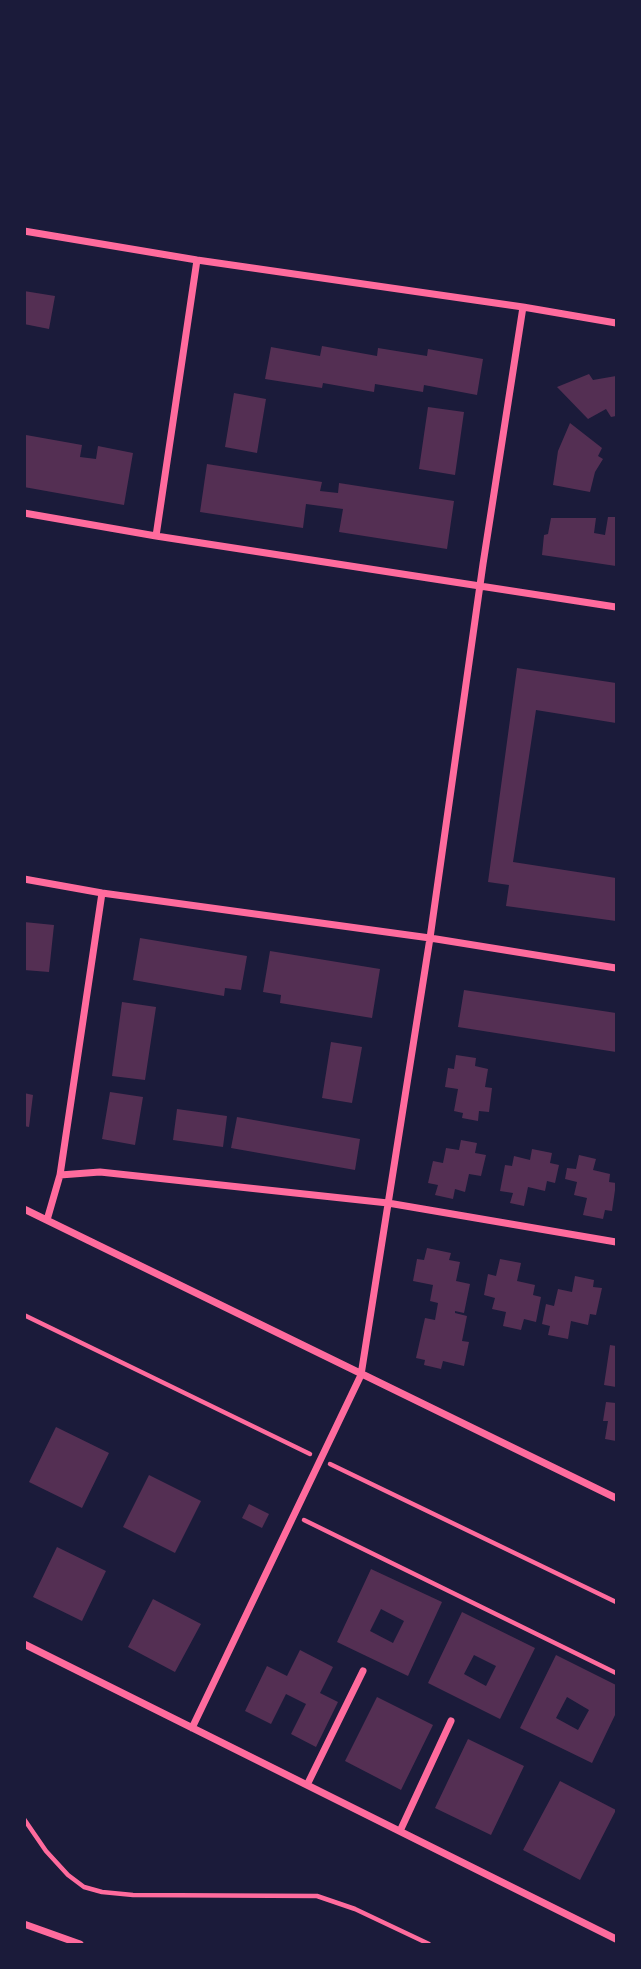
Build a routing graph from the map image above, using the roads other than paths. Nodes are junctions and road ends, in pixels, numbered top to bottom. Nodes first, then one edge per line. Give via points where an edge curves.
1 (24, 231) edge
2 (197, 260) junction
3 (523, 307) junction
4 (617, 323) edge
5 (24, 513) edge
6 (156, 536) junction
7 (480, 585) junction
8 (617, 607) edge
9 (24, 879) edge
10 (102, 893) junction
11 (430, 938) junction
12 (617, 968) edge
13 (60, 1175) junction
14 (388, 1203) junction
15 (24, 1209) edge
16 (47, 1220) junction
17 (617, 1241) edge
18 (361, 1375) junction
19 (617, 1498) edge
20 (24, 1644) edge
21 (363, 1671) dead end
22 (451, 1721) dead end
23 (192, 1728) junction
24 (307, 1785) junction
25 (400, 1831) junction
26 (24, 1924) edge
27 (617, 1939) edge
28 (80, 1944) edge

1 - 2 street
2 - 3 street
2 - 6 street
3 - 4 street
3 - 7 street
5 - 6 street
6 - 7 street
7 - 8 street
7 - 11 street
9 - 10 street
10 - 11 street
10 - 13 street
11 - 12 street
11 - 14 street
13 - 14 street via 100,1172
13 - 16 street
14 - 17 street
14 - 18 street
15 - 16 street
16 - 18 street
18 - 19 street
18 - 23 street
20 - 23 street
21 - 24 street
22 - 25 street
23 - 24 street
24 - 25 street
25 - 27 street
26 - 28 street

